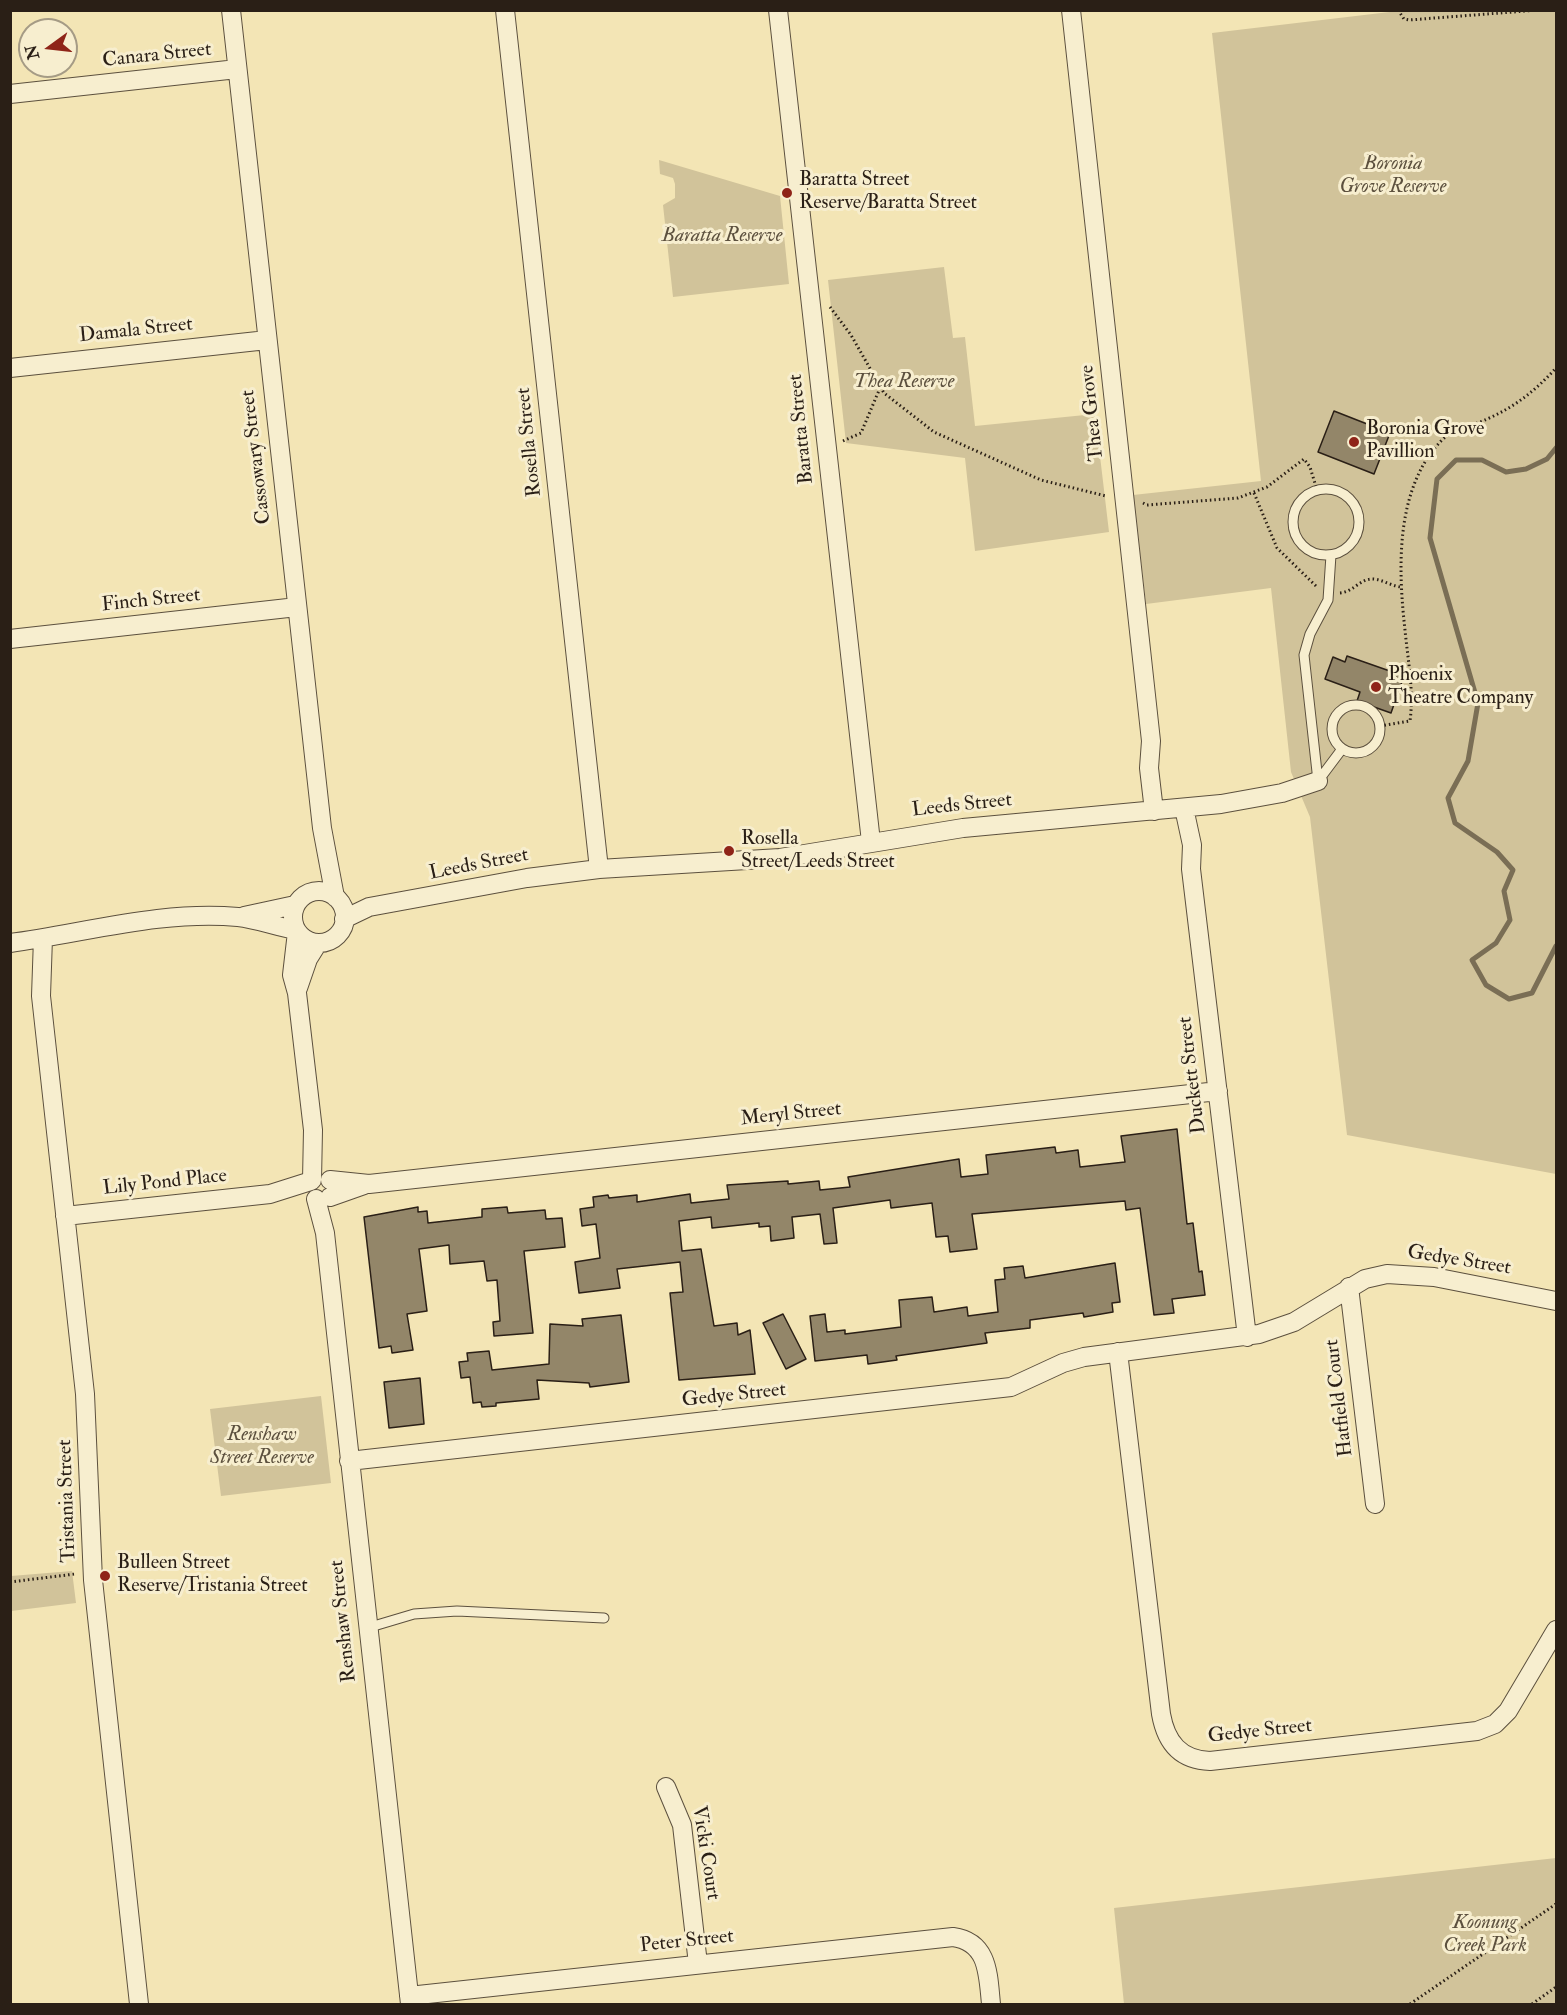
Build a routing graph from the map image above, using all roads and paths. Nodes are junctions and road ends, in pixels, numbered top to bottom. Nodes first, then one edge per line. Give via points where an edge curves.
1 (231, 10) edge
2 (505, 10) edge
3 (778, 10) edge
4 (1071, 10) edge
5 (1398, 10) edge
6 (1539, 10) edge
7 (237, 69) junction
8 (10, 94) edge
9 (829, 306) dead end
10 (267, 340) junction
11 (10, 368) edge
12 (1557, 368) edge
13 (880, 388) junction
14 (843, 441) dead end
15 (1317, 490) junction
16 (1254, 493) junction
17 (1124, 495) junction
18 (1331, 555) junction
19 (1401, 587) junction
20 (1330, 591) junction
21 (297, 607) junction
22 (10, 639) edge
23 (1380, 726) junction
24 (1342, 749) junction
25 (1318, 781) junction
26 (1184, 808) junction
27 (1154, 811) junction
28 (322, 828) junction
29 (871, 842) junction
30 (599, 869) junction
31 (312, 891) junction
32 (337, 898) junction
33 (396, 903) junction
34 (295, 905) junction
35 (240, 917) junction
36 (344, 919) junction
37 (297, 931) junction
38 (44, 938) junction
39 (18, 942) edge
40 (318, 943) junction
41 (297, 993) junction
42 (41, 996) junction
43 (1218, 1091) junction
44 (321, 1189) junction
45 (65, 1216) junction
46 (1349, 1287) junction
47 (1557, 1301) edge
48 (1247, 1337) junction
49 (1118, 1352) junction
50 (349, 1461) junction
51 (1376, 1504) dead end
52 (75, 1574) dead end
53 (10, 1582) edge
54 (604, 1618) dead end
55 (367, 1628) junction
56 (1557, 1630) edge
57 (666, 1787) dead end
58 (1557, 1904) edge
59 (698, 1964) junction
60 (1557, 1987) edge
61 (409, 2000) edge
62 (139, 2004) edge
63 (991, 2004) edge
64 (1410, 2004) edge
65 (1532, 2004) edge

1 - 7 street, Cassowary Street
2 - 30 street, Rosella Street
3 - 29 street, Baratta Street
4 - 17 street, Thea Grove
5 - 6 path via 1409,20
7 - 8 street, Canara Street
7 - 10 street, Cassowary Street
9 - 13 path via 851,335
10 - 11 street, Damala Street
10 - 21 street, Cassowary Street
12 - 19 path via 1513,406 1452,433 1436,447 1420,472 1408,504
13 - 14 path via 861,433
13 - 17 path via 919,422 949,441 1041,480 1107,496
15 - 16 path via 1304,459
15 - 18 lane via 1300,501 1293,519 1294,530 1304,546
15 - 18 lane via 1336,490 1352,501 1357,510 1359,529 1355,539
16 - 17 path via 1232,500 1147,505 1141,493
16 - 20 path via 1277,548 1318,587
17 - 27 street, Thea Grove via 1151,741 1149,768
18 - 20 lane
19 - 20 path via 1373,579 1349,592
19 - 23 path via 1412,697 1410,721
20 - 25 lane via 1304,655
21 - 22 street, Finch Street
21 - 28 street, Cassowary Street
23 - 24 lane via 1377,740 1365,751
23 - 24 lane via 1366,707 1343,708 1332,728
24 - 25 lane
25 - 26 street, Leeds Street via 1282,793
26 - 27 street, Leeds Street
26 - 43 street, Duckett Street via 1192,845 1191,868
27 - 29 street, Leeds Street via 963,828
28 - 31 street via 320,868
28 - 32 street, Cassowary Street
29 - 30 street, Leeds Street via 780,858
30 - 33 street, Leeds Street via 527,878
31 - 32 street via 328,892
31 - 34 street
32 - 33 street, Leeds Street
32 - 36 street
33 - 36 street, Leeds Street via 369,908
34 - 35 street
34 - 37 street
35 - 37 street
35 - 38 street via 142,922
36 - 40 street via 333,939
37 - 40 street via 303,938
37 - 41 street, Renshaw Street via 291,975
38 - 39 street
38 - 42 street, Tristania Street
39 - 42 street, Tristania Street
40 - 41 street, Renshaw Street via 308,959
41 - 44 street, Renshaw Street
42 - 45 street, Tristania Street
43 - 44 street, Meryl Street
43 - 48 street, Duckett Street
44 - 45 street, Lily Pond Place
44 - 50 street, Renshaw Street
45 - 62 street, Tristania Street via 88,1433 94,1590
46 - 47 street, Gedye Street via 1377,1275 1415,1274
46 - 48 street, Gedye Street via 1294,1322
46 - 51 street, Hatfield Court
48 - 49 street, Gedye Street
49 - 50 street, Gedye Street via 1073,1360 1022,1384 999,1389
49 - 56 street, Gedye Street via 1161,1714 1168,1739 1181,1754 1210,1761 1477,1731 1495,1724 1508,1711
50 - 55 street, Renshaw Street
52 - 53 path
54 - 55 lane via 447,1611 414,1614
55 - 61 street, Renshaw Street
57 - 59 street, Vicki Court via 682,1825
58 - 64 path
59 - 61 street, Peter Street
59 - 63 street, Peter Street via 961,1938 976,1945 985,1960
60 - 65 path

